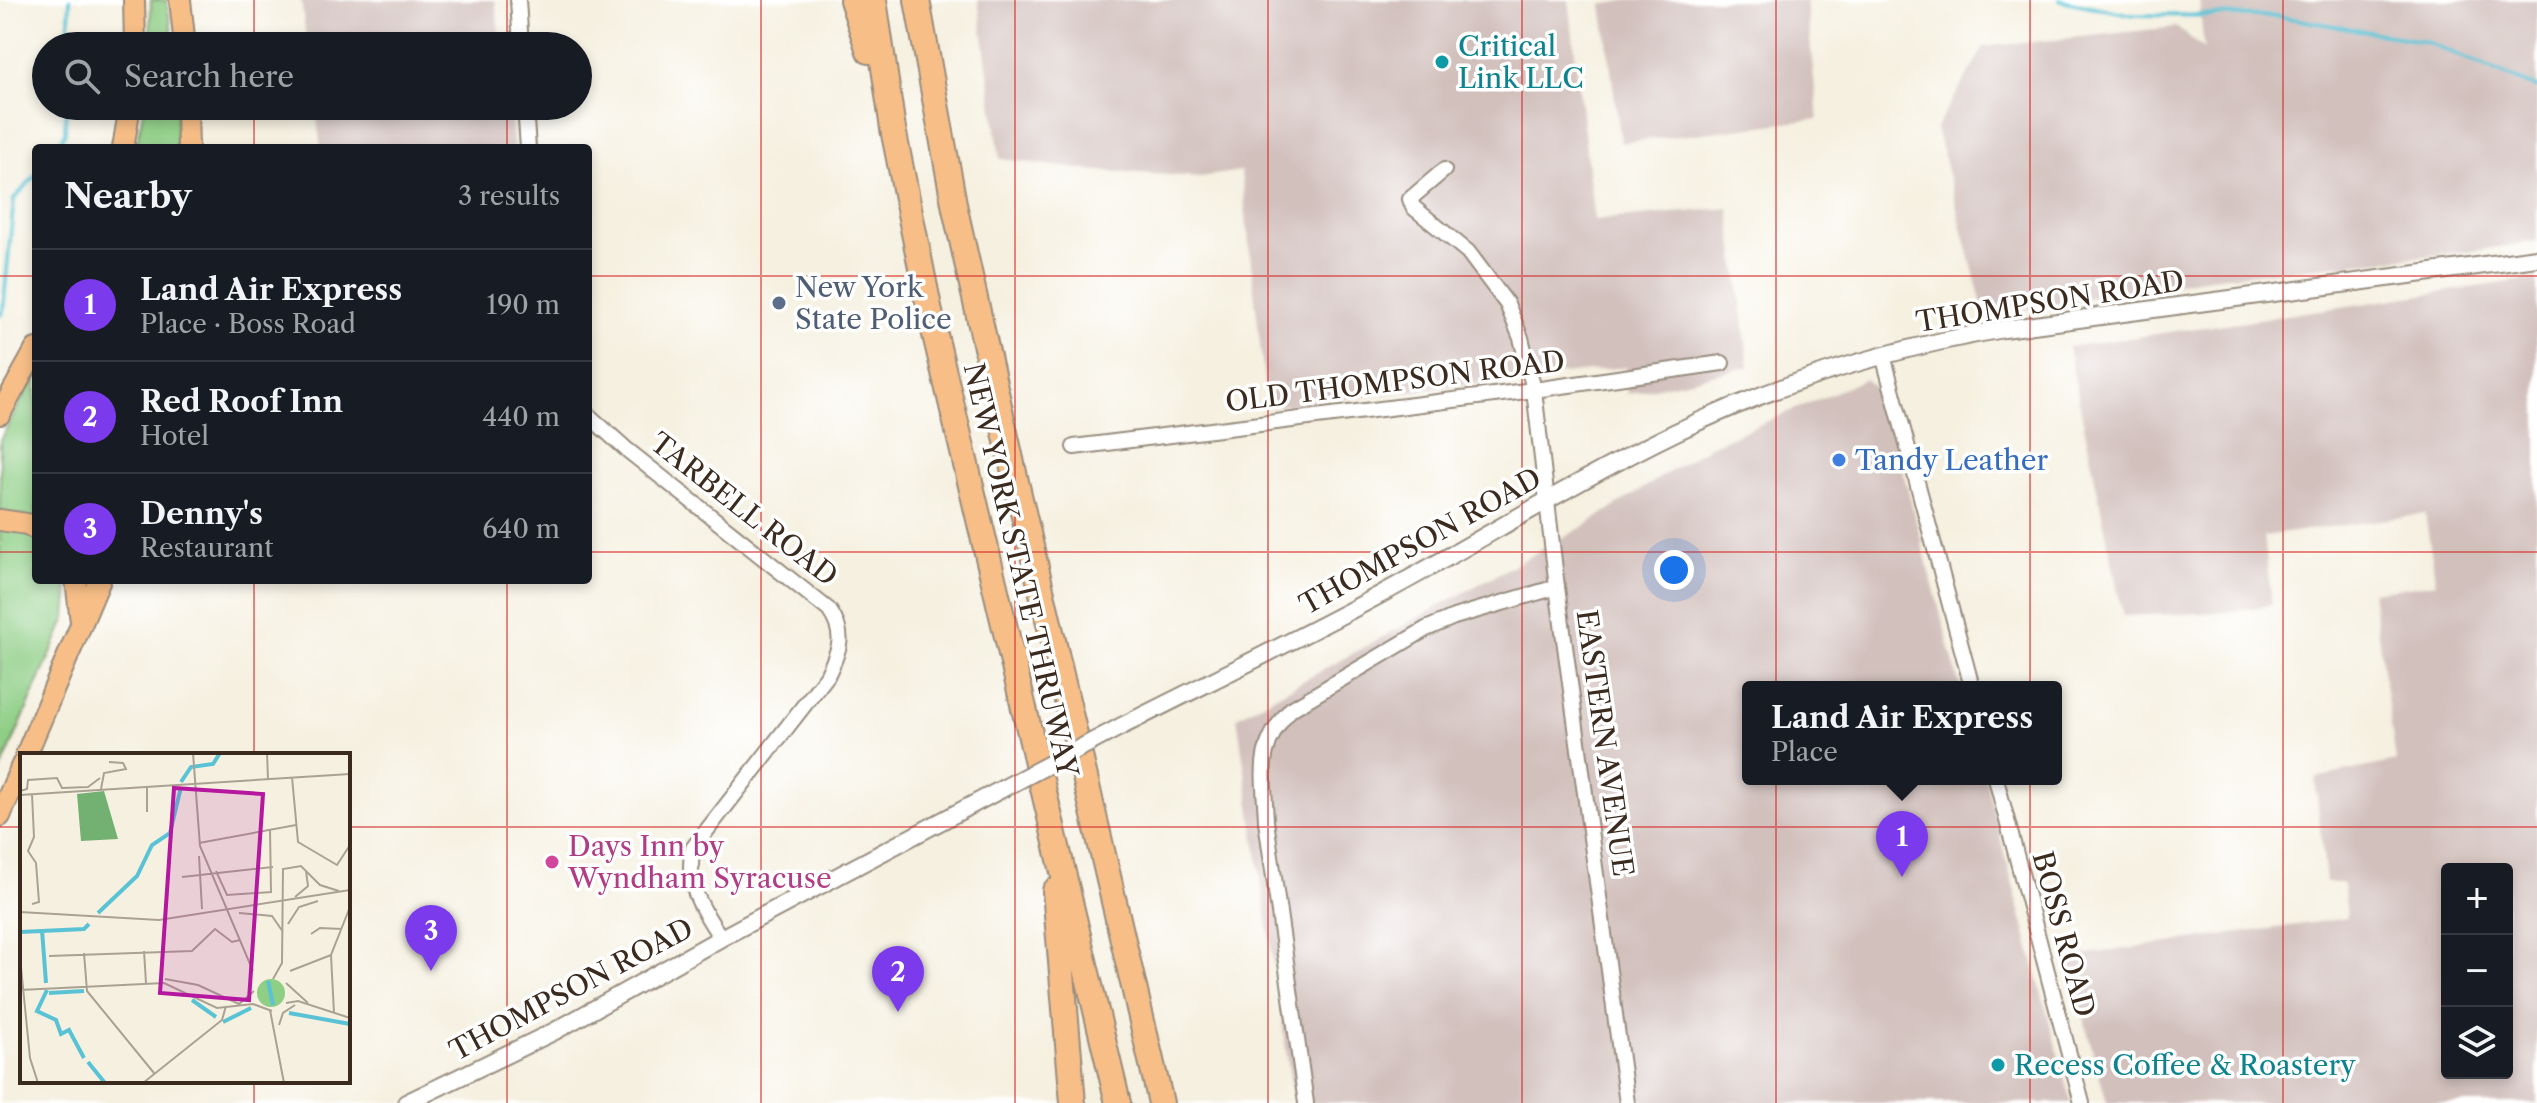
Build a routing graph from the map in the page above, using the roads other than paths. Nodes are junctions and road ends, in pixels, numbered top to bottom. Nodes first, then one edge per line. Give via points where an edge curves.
1 (134, 0) edge
2 (178, 0) edge
3 (518, 0) edge
4 (852, 0) edge
5 (874, 0) edge
6 (917, 0) edge
7 (135, 32) edge
8 (183, 32) edge
9 (520, 32) edge
10 (128, 120) edge
11 (187, 120) edge
12 (526, 120) edge
13 (893, 129) junction
14 (124, 144) edge
15 (188, 144) edge
16 (528, 144) edge
17 (1444, 170) dead end
18 (2537, 258) edge
19 (1883, 355) junction
20 (32, 356) edge
21 (1722, 363) dead end
22 (1534, 390) junction
23 (0, 414) edge
24 (592, 419) edge
25 (1074, 447) dead end
26 (1547, 501) junction
27 (0, 520) edge
28 (32, 527) edge
29 (77, 584) edge
30 (98, 584) edge
31 (1557, 587) junction
32 (82, 626) junction
33 (1970, 681) edge
34 (27, 753) edge
35 (20, 768) edge
36 (1998, 785) edge
37 (5, 794) edge
38 (1048, 813) junction
39 (0, 816) edge
40 (721, 938) junction
41 (406, 1103) edge
42 (1073, 1103) edge
43 (1118, 1103) edge
44 (1161, 1103) edge
45 (1306, 1103) edge
46 (1627, 1103) edge
47 (2082, 1103) edge

1 - 7 main road
2 - 8 main road
3 - 9 street
4 - 13 highway
5 - 13 highway, NEW YORK STATE THRUWAY
6 - 44 highway, NEW YORK STATE THRUWAY via 958,224
10 - 14 main road
11 - 15 main road
12 - 16 street
13 - 38 highway, NEW YORK STATE THRUWAY via 932,322
17 - 22 street, EASTERN AVENUE via 1414,194 1413,207 1468,252 1507,304
18 - 19 street, THOMPSON ROAD via 2004,329
19 - 26 street, THOMPSON ROAD via 1736,406
19 - 33 street
20 - 23 main road
21 - 22 street, OLD THOMPSON ROAD
22 - 25 street, OLD THOMPSON ROAD
22 - 26 street, EASTERN AVENUE
24 - 40 street, TARBELL ROAD via 829,610 839,628 840,642 827,676 693,848 691,884
26 - 31 street, EASTERN AVENUE
26 - 40 street, THOMPSON ROAD, bridge via 1374,598
27 - 28 main road
29 - 32 main road
30 - 32 main road
31 - 45 street via 1426,629 1291,709 1268,740 1266,821
31 - 46 street, EASTERN AVENUE
32 - 34 main road
35 - 37 main road
36 - 47 street, BOSS ROAD
37 - 39 main road
38 - 42 highway
38 - 43 highway, NEW YORK STATE THRUWAY
40 - 41 street, THOMPSON ROAD via 555,1031

